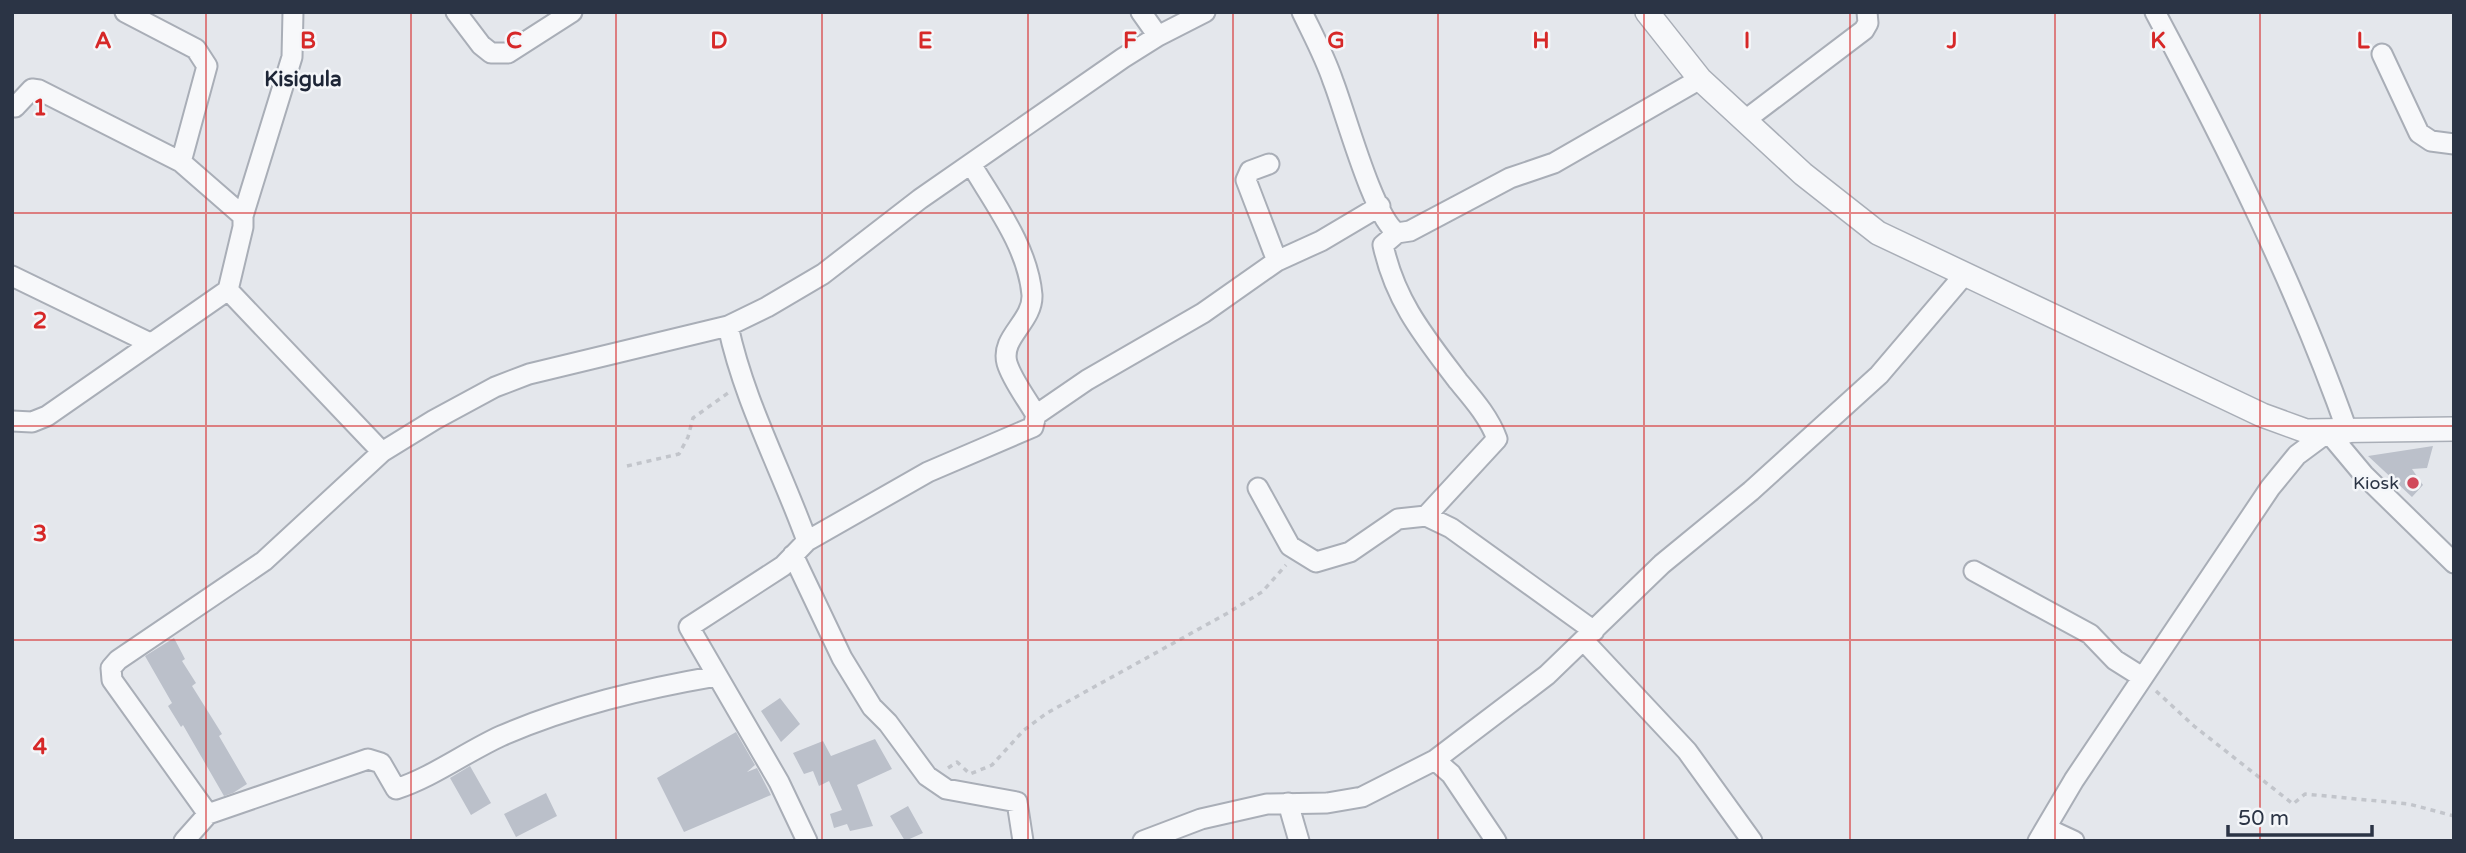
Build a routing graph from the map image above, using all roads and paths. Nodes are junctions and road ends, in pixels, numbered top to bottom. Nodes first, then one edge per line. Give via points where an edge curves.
1 (125, 12) edge
2 (293, 12) edge
3 (457, 12) edge
4 (572, 12) edge
5 (1141, 12) edge
6 (1205, 12) edge
7 (1302, 12) edge
8 (1647, 12) edge
9 (1867, 12) edge
10 (2155, 12) edge
11 (1158, 36) junction
12 (2382, 54) dead end
13 (1700, 79) junction
14 (15, 107) dead end
15 (1744, 121) junction
16 (2454, 144) edge
17 (181, 162) junction
18 (971, 164) junction
19 (1269, 164) dead end
20 (1380, 206) junction
21 (243, 216) junction
22 (1397, 233) junction
23 (1277, 261) junction
24 (1965, 274) junction
25 (12, 276) edge
26 (228, 290) junction
27 (728, 326) junction
28 (150, 343) junction
29 (741, 378) junction
30 (1036, 415) junction
31 (12, 421) edge
32 (2454, 429) edge
33 (2338, 432) junction
34 (382, 452) junction
35 (627, 466) dead end
36 (1258, 488) dead end
37 (1426, 516) junction
38 (807, 541) junction
39 (1290, 546) junction
40 (793, 555) junction
41 (2454, 563) edge
42 (1974, 571) dead end
43 (1589, 636) junction
44 (717, 676) junction
45 (2142, 677) junction
46 (1436, 760) junction
47 (932, 780) junction
48 (1288, 803) junction
49 (208, 814) junction
50 (2454, 816) edge
51 (2042, 834) edge
52 (184, 841) edge
53 (807, 841) edge
54 (1023, 841) edge
55 (1143, 841) edge
56 (1299, 841) edge
57 (1496, 841) edge
58 (1752, 841) edge
59 (2074, 841) edge

1 - 17 street via 196,49 207,66
2 - 21 street via 292,57
3 - 4 street via 481,45 491,53 508,53
5 - 11 street
6 - 11 street
7 - 20 street
8 - 13 street
9 - 15 street via 1864,30
10 - 33 street via 2318,348
11 - 18 street
12 - 16 street via 2419,133 2431,141
13 - 15 street
13 - 22 street via 1554,163 1510,178 1410,231
14 - 17 street via 32,89 39,90
15 - 24 street via 1878,233
17 - 21 street
18 - 27 street via 823,274
18 - 30 street via 1014,236 1026,268 1030,310 1008,342 1006,354
19 - 23 street via 1250,171 1246,180
20 - 22 street
20 - 23 street
21 - 26 street
22 - 37 street via 1382,244 1390,278 1411,317 1481,410 1497,439
23 - 30 street via 1203,313
24 - 33 street via 2262,415 2306,431
24 - 43 street via 1879,375 1662,564
25 - 28 street
26 - 28 street
26 - 34 street
27 - 29 street
27 - 34 street via 529,374 495,387
28 - 31 street via 47,416 32,422
29 - 35 path via 720,401 693,418 679,454
29 - 38 street
30 - 38 street via 1033,427 928,472
32 - 33 street
33 - 41 street via 2364,475
33 - 45 street via 2297,455 2270,488
34 - 49 street via 264,561 111,668 112,680
36 - 39 street
37 - 39 street via 1398,519 1350,552 1316,562
37 - 43 street via 1451,528
38 - 40 street
39 - 47 path via 1288,563 1262,592 1047,713 992,765 970,774 957,762
40 - 44 street via 761,582 691,623 690,633
40 - 47 street via 872,707
42 - 45 street via 2090,634 2115,660
43 - 46 street via 1547,675
43 - 58 street via 1687,751
44 - 49 street via 554,714 396,789 381,762 368,759
44 - 53 street via 779,782
45 - 50 path via 2194,726 2293,804 2305,794 2377,799
45 - 51 street
46 - 48 street via 1362,797
46 - 57 street via 1451,774
47 - 54 street via 946,789 1014,800
48 - 55 street via 1201,819
48 - 56 street
49 - 52 street
51 - 59 street

